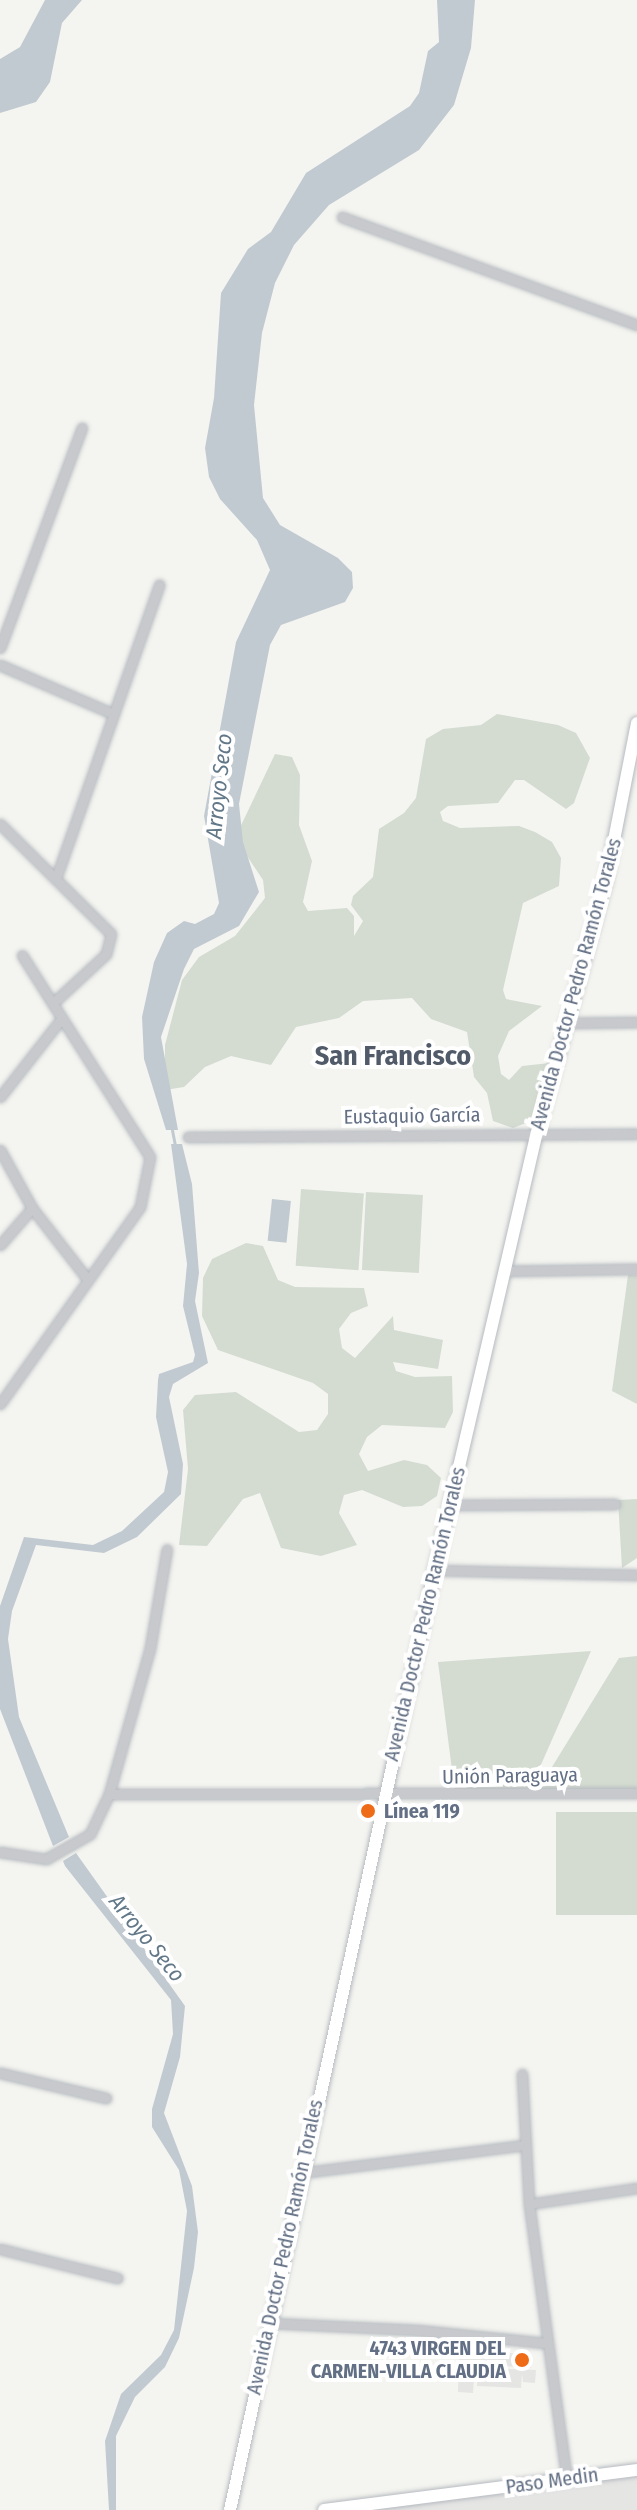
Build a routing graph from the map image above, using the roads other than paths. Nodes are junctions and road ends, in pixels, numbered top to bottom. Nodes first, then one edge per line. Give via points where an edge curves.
1 (342, 217) dead end
2 (637, 325) edge
3 (82, 428) dead end
4 (159, 585) dead end
5 (0, 648) edge
6 (0, 665) edge
7 (114, 714) junction
8 (637, 723) edge
9 (631, 784) edge
10 (0, 824) edge
11 (56, 878) junction
12 (22, 955) dead end
13 (53, 1003) junction
14 (62, 1018) junction
15 (637, 1022) edge
16 (567, 1023) junction
17 (0, 1097) edge
18 (537, 1133) junction
19 (637, 1134) edge
20 (188, 1137) dead end
21 (0, 1150) edge
22 (32, 1208) junction
23 (0, 1245) edge
24 (637, 1269) edge
25 (504, 1271) junction
26 (88, 1280) junction
27 (0, 1404) edge
28 (615, 1504) dead end
29 (450, 1505) junction
30 (167, 1549) dead end
31 (435, 1570) junction
32 (637, 1575) edge
33 (637, 1793) edge
34 (109, 1794) junction
35 (384, 1795) junction
36 (0, 1852) edge
37 (0, 2073) edge
38 (522, 2074) dead end
39 (106, 2098) dead end
40 (525, 2145) junction
41 (300, 2173) junction
42 (637, 2188) edge
43 (529, 2204) junction
44 (0, 2249) edge
45 (117, 2278) dead end
46 (269, 2323) junction
47 (545, 2343) junction
48 (637, 2470) edge
49 (567, 2480) junction
50 (367, 2508) edge
51 (230, 2510) edge
52 (324, 2510) edge

1 - 2 street
3 - 5 street
4 - 7 street
6 - 7 street
7 - 11 street
8 - 9 street, Avenida Doctor Pedro Ramón Torales
9 - 16 street, Avenida Doctor Pedro Ramón Torales
10 - 11 street
11 - 13 street via 111,934 111,944
12 - 13 street
13 - 14 street
14 - 17 street
14 - 26 street via 150,1157 140,1207
15 - 16 street
16 - 18 street, Avenida Doctor Pedro Ramón Torales
18 - 19 street, Eustaquio García
18 - 20 street, Eustaquio García
18 - 25 street, Avenida Doctor Pedro Ramón Torales
21 - 22 street
22 - 23 street
22 - 26 street
24 - 25 street
25 - 29 street, Avenida Doctor Pedro Ramón Torales
26 - 27 street
28 - 29 street
29 - 31 street, Avenida Doctor Pedro Ramón Torales
30 - 34 street via 150,1648
31 - 32 street
31 - 35 street, Avenida Doctor Pedro Ramón Torales
33 - 35 street, Unión Paraguaya
34 - 35 street, Unión Paraguaya
34 - 36 street via 90,1834 46,1859
35 - 41 street, Avenida Doctor Pedro Ramón Torales
37 - 39 street
38 - 40 street
40 - 41 street
40 - 43 street
41 - 46 street, Avenida Doctor Pedro Ramón Torales
42 - 43 street
43 - 47 street
44 - 45 street
46 - 47 street
46 - 51 street, Avenida Doctor Pedro Ramón Torales
47 - 49 street
48 - 49 street, Paso Medin
49 - 50 street, Paso Medin
50 - 52 street, Paso Medin

